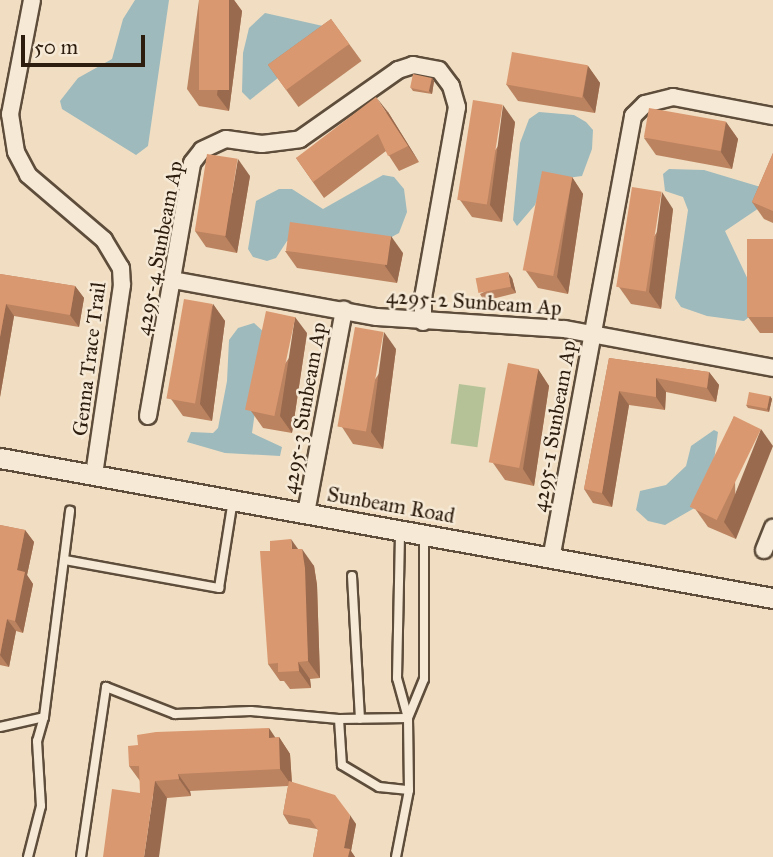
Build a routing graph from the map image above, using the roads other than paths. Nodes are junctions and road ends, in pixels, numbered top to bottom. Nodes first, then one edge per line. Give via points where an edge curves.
1 (32, 0) edge
2 (773, 116) edge
3 (173, 279) junction
4 (344, 310) junction
5 (423, 322) junction
6 (592, 334) junction
7 (773, 368) edge
8 (148, 416) dead end
9 (0, 458) edge
10 (94, 474) junction
11 (233, 500) junction
12 (70, 511) dead end
13 (306, 513) junction
14 (773, 528) edge
15 (400, 529) junction
16 (424, 534) junction
17 (764, 550) dead end
18 (551, 559) junction
19 (65, 560) junction
20 (352, 576) dead end
21 (773, 597) edge
22 (44, 717) junction
23 (408, 718) junction
24 (339, 719) junction
25 (360, 719) junction
26 (0, 727) edge
27 (409, 790) junction
28 (28, 857) edge
29 (81, 857) edge
30 (396, 857) edge

1 - 10 street, Genna Trace Trail via 10,114 16,152 28,175 104,240 121,268
2 - 6 street, 4295-1 Sunbeam Ap via 673,97 645,104 633,116
3 - 4 street, 4295-2 Sunbeam Ap
3 - 5 street, 4295-4 Sunbeam Ap via 192,163 202,150 226,139 262,144 300,139 398,70 413,65 439,70 451,86 457,107 425,284
3 - 8 street, 4295-4 Sunbeam Ap
4 - 5 street, 4295-2 Sunbeam Ap
4 - 13 street, 4295-3 Sunbeam Ap
5 - 6 street, 4295-2 Sunbeam Ap via 529,324
6 - 7 street, 4295-2 Sunbeam Ap
6 - 18 street, 4295-1 Sunbeam Ap
9 - 10 street, Sunbeam Road
10 - 11 street, Sunbeam Road
11 - 13 street, Sunbeam Road
11 - 19 lane via 219,588
12 - 19 lane
13 - 15 street, Sunbeam Road
14 - 17 street
15 - 16 street, Sunbeam Road
15 - 23 lane via 397,678
16 - 18 street, Sunbeam Road
16 - 23 lane via 424,679
18 - 21 street, Sunbeam Road
19 - 22 lane
20 - 25 lane
22 - 26 lane
22 - 28 lane via 37,741 41,806
23 - 25 lane
23 - 27 lane
24 - 25 lane
24 - 27 lane via 342,765 379,787
24 - 29 lane via 251,711 175,714 106,687
27 - 30 lane

